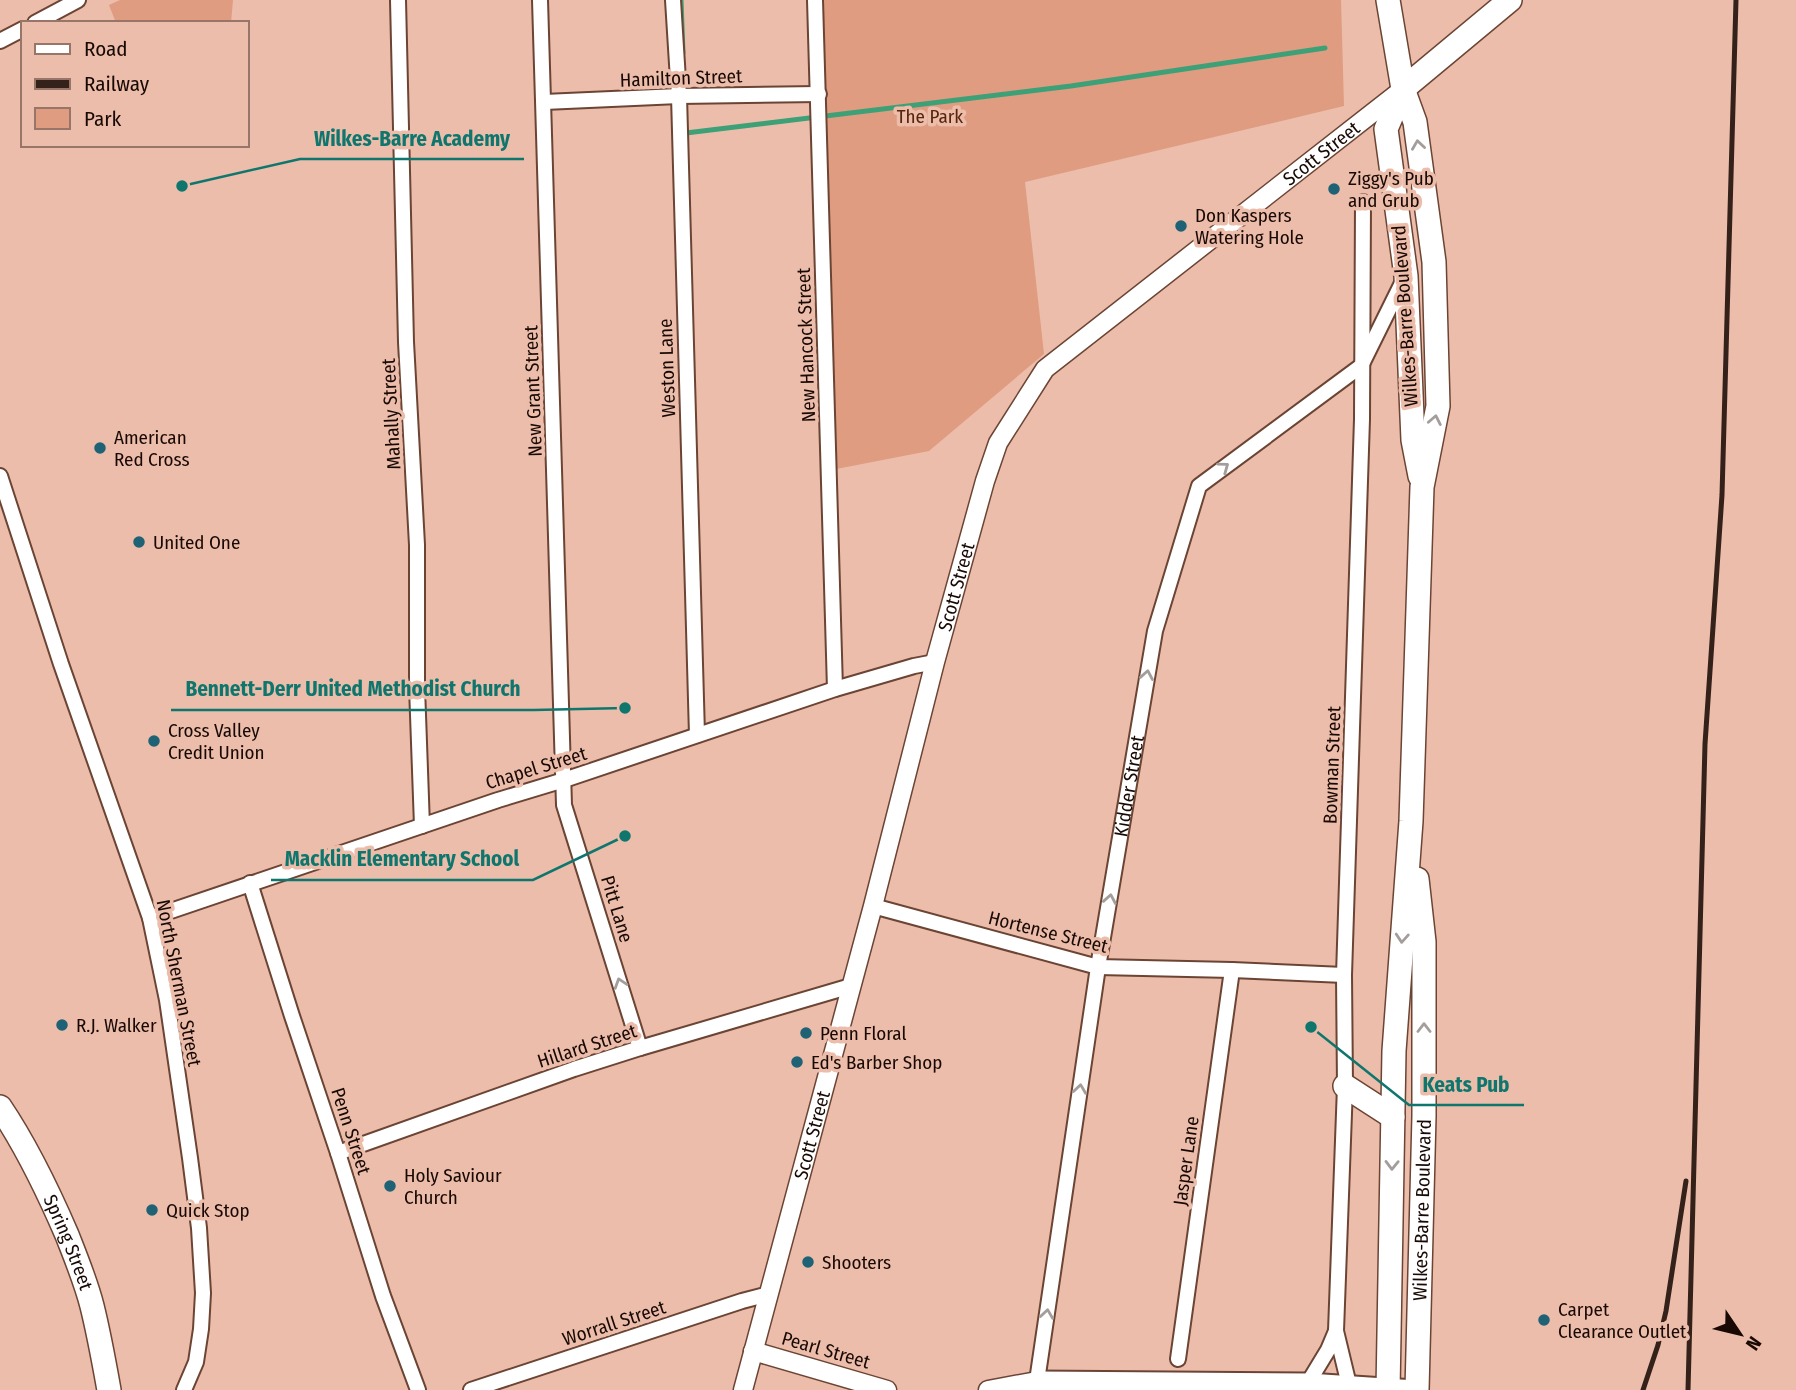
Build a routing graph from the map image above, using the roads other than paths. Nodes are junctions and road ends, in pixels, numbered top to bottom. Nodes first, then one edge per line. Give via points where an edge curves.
1 (78, 0) edge
2 (398, 0) edge
3 (540, 0) edge
4 (673, 0) edge
5 (815, 0) edge
6 (1388, 0) edge
7 (1510, 0) edge
8 (39, 21) edge
9 (21, 30) edge
10 (0, 41) edge
11 (1403, 89) junction
12 (819, 94) junction
13 (679, 96) junction
14 (544, 102) junction
15 (1363, 202) dead end
16 (1406, 276) junction
17 (1361, 366) junction
18 (0, 476) edge
19 (1422, 487) junction
20 (935, 662) junction
21 (835, 689) junction
22 (697, 735) junction
23 (564, 780) junction
24 (1411, 821) junction
25 (422, 825) junction
26 (250, 883) junction
27 (873, 906) junction
28 (150, 918) junction
29 (1098, 967) junction
30 (1232, 970) junction
31 (1344, 975) junction
32 (851, 986) junction
33 (640, 1048) junction
34 (1345, 1086) junction
35 (0, 1107) edge
36 (1393, 1117) junction
37 (338, 1153) junction
38 (769, 1294) junction
39 (1336, 1331) junction
40 (753, 1351) junction
41 (1178, 1359) dead end
42 (1308, 1383) junction
43 (1349, 1385) junction
44 (1036, 1386) edge
45 (108, 1390) edge
46 (184, 1390) edge
47 (418, 1390) edge
48 (471, 1390) edge
49 (743, 1390) edge
50 (887, 1390) edge
51 (988, 1390) edge
52 (1388, 1390) edge
53 (1416, 1390) edge

1 - 8 street
2 - 25 street, Mahally Street
3 - 14 street, New Grant Street
4 - 13 street, Weston Lane
5 - 12 street, New Hancock Street
6 - 11 main road
7 - 11 main road, Scott Street
9 - 10 street
11 - 16 main road, Wilkes-Barre Boulevard via 1386,129
19 -> 11 main road, Wilkes-Barre Boulevard via 1438,406 1434,262 1415,122
11 - 20 street, Scott Street via 1045,369 998,443
12 - 13 street, Hamilton Street
12 - 21 street, New Hancock Street
13 - 14 street, Hamilton Street
13 - 22 street, Weston Lane
14 - 23 street, New Grant Street
15 - 17 street, Bowman Street
16 - 17 street, Kidder Street
16 - 19 main road, Wilkes-Barre Boulevard via 1413,440
29 -> 17 street, Kidder Street via 1155,631 1199,486
17 - 31 street, Bowman Street
18 - 28 street, North Sherman Street
19 - 24 main road, Wilkes-Barre Boulevard
20 - 21 street, Chapel Street
20 - 27 street, Scott Street
21 - 22 street, Chapel Street
22 - 23 street, Chapel Street
23 - 25 street, Chapel Street
33 -> 23 street, Pitt Lane via 564,805
24 -> 36 main road, Wilkes-Barre Boulevard
53 -> 24 main road, Wilkes-Barre Boulevard via 1424,942
25 - 26 street, Chapel Street
26 - 28 street, Chapel Street
26 - 37 street, Penn Street
27 - 29 street, Hortense Street
27 - 32 street, Scott Street
28 - 46 street, North Sherman Street via 190,1158 204,1293 195,1362
29 - 30 street, Hortense Street
44 -> 29 street, Kidder Street
30 - 31 street, Hortense Street
30 - 41 street, Jasper Lane
31 - 34 street, Bowman Street
32 - 33 street, Hillard Street
32 - 38 street, Scott Street
33 - 37 street, Hillard Street
34 - 36 main road
34 - 39 street, Bowman Street
35 - 45 main road, Spring Street via 50,1193 75,1255 102,1347
36 -> 52 main road, Wilkes-Barre Boulevard
37 - 47 street, Penn Street
38 - 40 street, Scott Street
38 - 48 street, Worrall Street
39 - 42 street, Bowman Street
39 - 43 street, Bowman Street
40 - 49 street, Scott Street
40 - 50 street, Pearl Street
42 - 43 main road
42 - 44 main road
43 - 52 main road
44 - 51 street
52 - 53 main road

